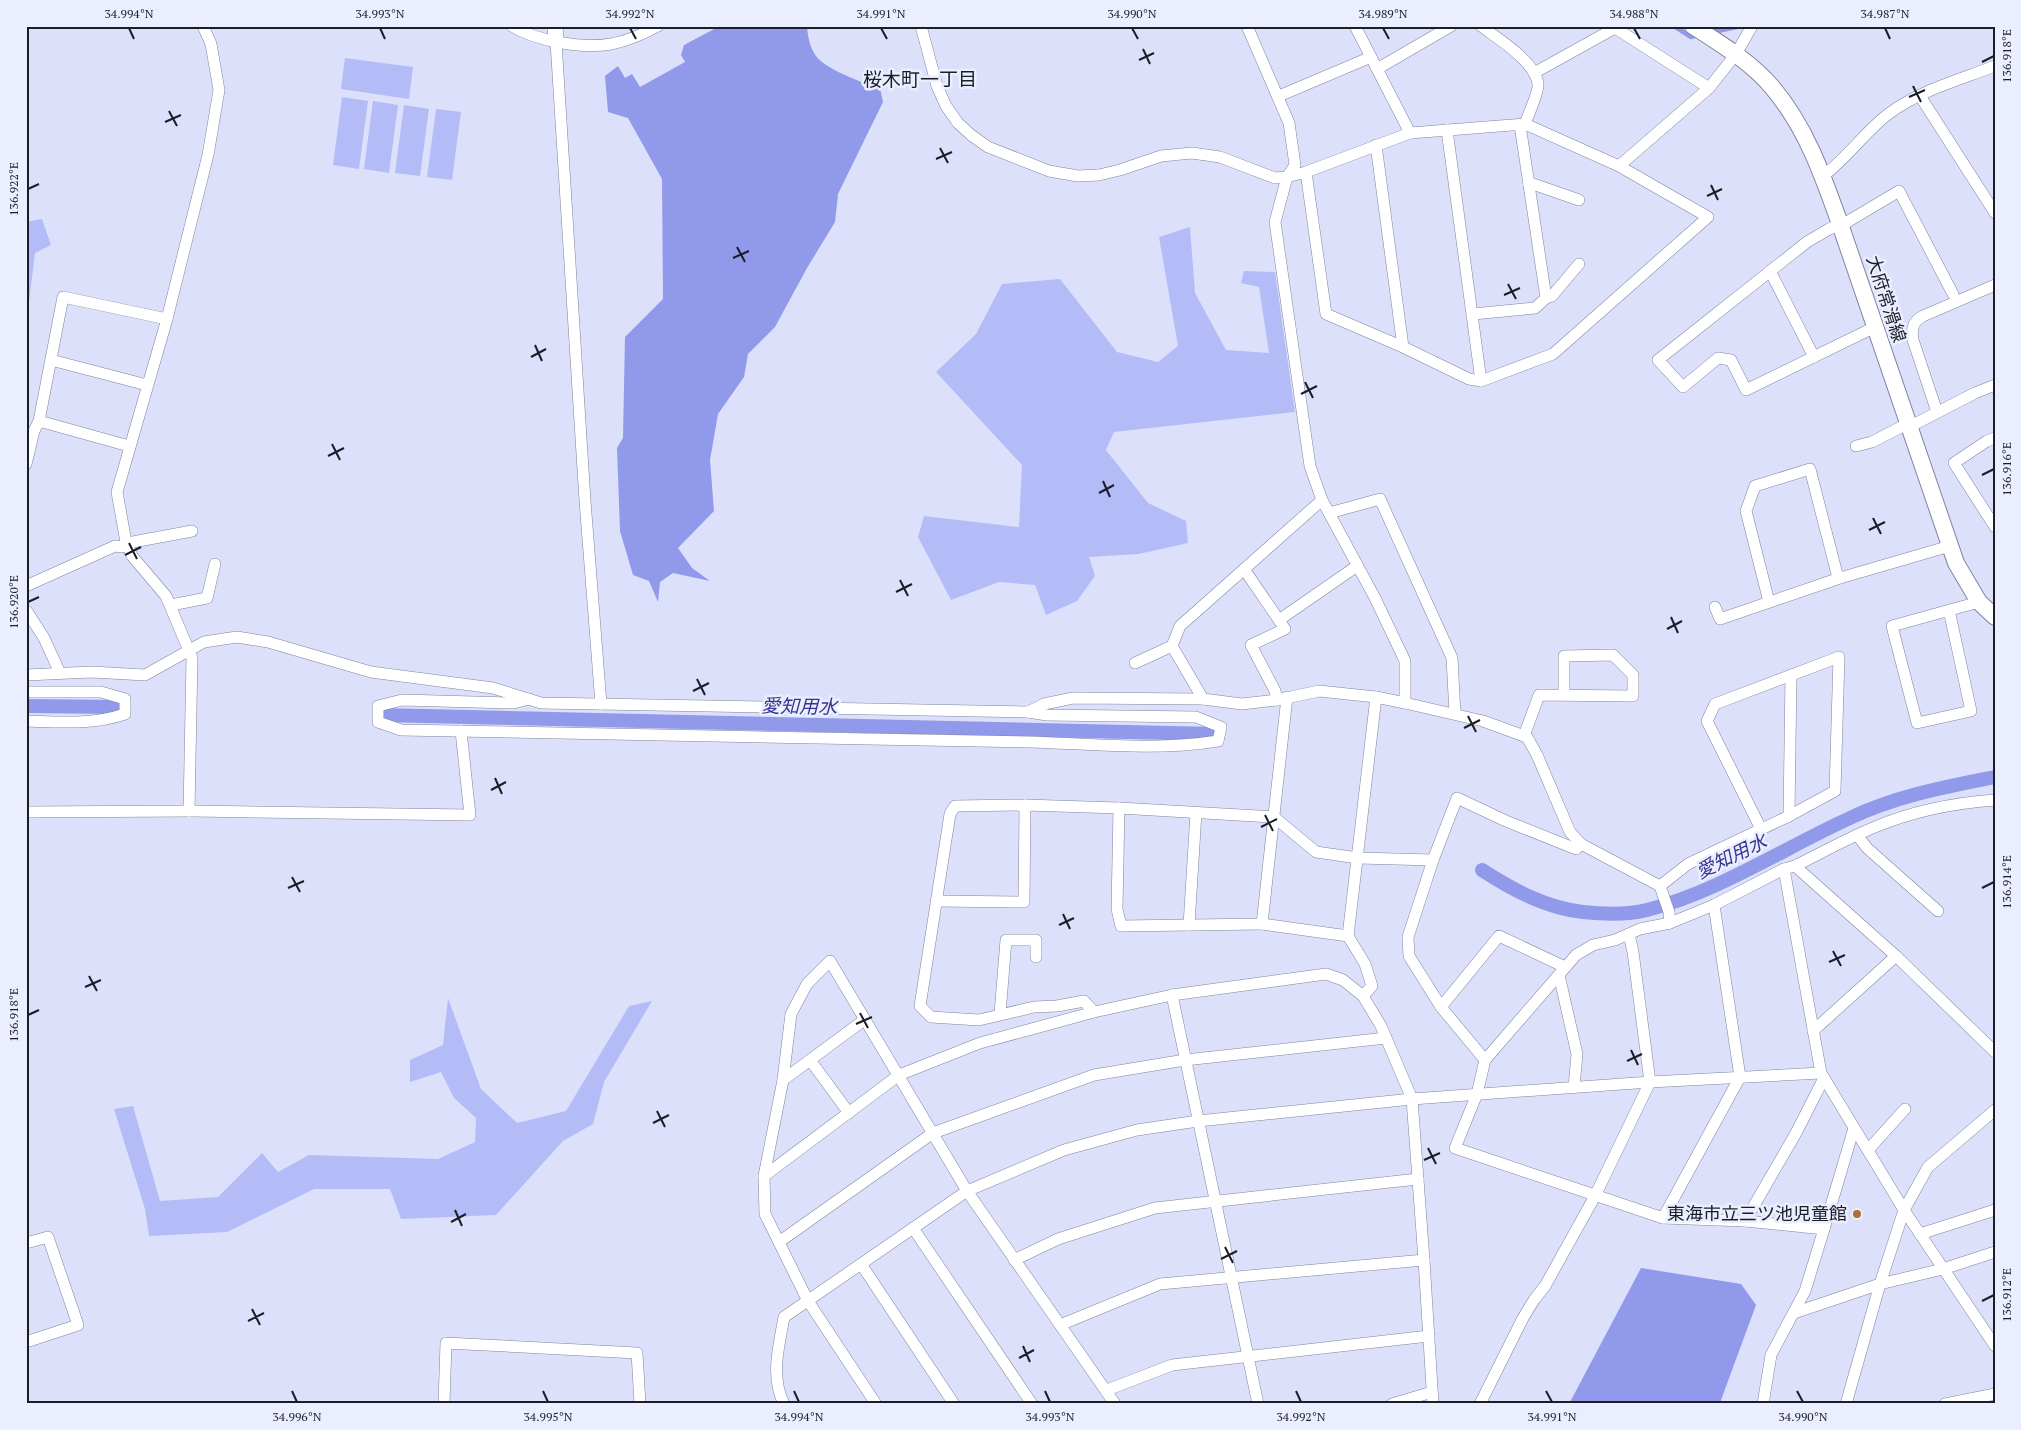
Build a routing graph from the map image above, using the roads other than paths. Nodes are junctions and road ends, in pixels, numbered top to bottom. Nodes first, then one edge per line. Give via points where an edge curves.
1 (203, 26) edge
2 (512, 26) edge
3 (555, 26) edge
4 (658, 26) edge
5 (921, 26) edge
6 (1247, 26) edge
7 (1355, 26) edge
8 (1451, 26) edge
9 (1481, 26) edge
10 (1693, 26) edge
11 (1752, 26) edge
12 (1613, 27) edge
13 (643, 30) edge
14 (556, 42) junction
15 (1736, 54) junction
16 (1371, 57) junction
17 (1995, 66) edge
18 (1377, 69) junction
19 (1534, 72) junction
20 (1709, 88) junction
21 (1278, 96) junction
22 (1920, 96) junction
23 (1522, 124) junction
24 (1447, 130) junction
25 (1410, 133) junction
26 (1376, 145) junction
27 (1619, 166) junction
28 (1306, 172) junction
29 (1823, 176) junction
30 (1287, 177) junction
31 (1529, 184) junction
32 (1579, 200) dead end
33 (1995, 213) edge
34 (1840, 224) junction
35 (1579, 264) dead end
36 (1770, 272) junction
37 (1995, 285) edge
38 (1953, 294) dead end
39 (1546, 298) junction
40 (1473, 314) junction
41 (167, 319) junction
42 (1875, 327) junction
43 (1403, 347) junction
44 (1814, 357) junction
45 (51, 360) junction
46 (1480, 381) junction
47 (148, 385) junction
48 (1995, 385) edge
49 (1937, 412) junction
50 (40, 422) junction
51 (1908, 425) junction
52 (1995, 438) edge
53 (129, 446) junction
54 (1856, 446) dead end
55 (26, 464) edge
56 (1322, 500) junction
57 (1329, 513) junction
58 (1995, 527) edge
59 (192, 531) dead end
60 (128, 544) junction
61 (1950, 546) junction
62 (215, 564) dead end
63 (1358, 566) junction
64 (1244, 569) junction
65 (1838, 578) junction
66 (26, 586) edge
67 (1769, 602) junction
68 (1979, 602) junction
69 (171, 605) junction
70 (1715, 607) dead end
71 (26, 610) edge
72 (1949, 610) junction
73 (1995, 617) edge
74 (1279, 620) junction
75 (1172, 646) junction
76 (189, 650) junction
77 (1135, 663) dead end
78 (60, 673) junction
79 (26, 675) edge
80 (1791, 675) junction
81 (26, 692) edge
82 (1564, 696) junction
83 (1376, 697) junction
84 (529, 699) junction
85 (1203, 699) junction
86 (1282, 699) junction
87 (1405, 703) junction
88 (602, 704) junction
89 (1028, 712) junction
90 (1455, 714) junction
91 (26, 721) edge
92 (461, 731) junction
93 (1524, 736) junction
94 (1995, 800) edge
95 (1025, 805) junction
96 (1119, 808) junction
97 (189, 811) junction
98 (26, 812) edge
99 (1196, 813) junction
100 (1789, 816) junction
101 (1274, 818) junction
102 (1761, 829) junction
103 (1857, 835) junction
104 (1581, 844) junction
105 (1358, 858) junction
106 (1433, 860) junction
107 (1789, 867) junction
108 (1661, 890) junction
109 (936, 901) junction
110 (1714, 905) junction
111 (1938, 911) dead end
112 (1670, 917) junction
113 (1262, 924) junction
114 (1189, 925) junction
115 (1629, 934) junction
116 (1348, 936) junction
117 (1896, 956) junction
118 (1036, 957) dead end
119 (1562, 971) junction
120 (1172, 995) junction
121 (1364, 996) junction
122 (1441, 1007) junction
123 (1094, 1012) junction
124 (1000, 1014) junction
125 (864, 1020) junction
126 (1813, 1031) junction
127 (1386, 1038) junction
128 (1995, 1052) edge
129 (810, 1060) junction
130 (1186, 1060) junction
131 (1485, 1060) junction
132 (899, 1075) junction
133 (1822, 1076) junction
134 (1740, 1078) junction
135 (783, 1080) junction
136 (1650, 1082) junction
137 (1574, 1087) junction
138 (1477, 1094) junction
139 (1412, 1099) junction
140 (1906, 1109) dead end
141 (1995, 1110) edge
142 (849, 1113) junction
143 (1198, 1121) junction
144 (1854, 1128) junction
145 (933, 1133) junction
146 (1868, 1150) junction
147 (764, 1176) junction
148 (1418, 1179) junction
149 (967, 1191) junction
150 (1595, 1196) junction
151 (1216, 1201) junction
152 (1904, 1210) junction
153 (1995, 1210) edge
154 (1663, 1218) junction
155 (1745, 1221) junction
156 (913, 1228) junction
157 (1824, 1229) junction
158 (1920, 1234) junction
159 (779, 1242) junction
160 (26, 1243) edge
161 (1995, 1252) edge
162 (1014, 1260) junction
163 (1424, 1260) junction
164 (861, 1264) junction
165 (1943, 1269) junction
166 (1232, 1278) junction
167 (1880, 1284) junction
168 (808, 1301) junction
169 (1794, 1313) junction
170 (1060, 1325) junction
171 (1429, 1336) junction
172 (26, 1342) edge
173 (1995, 1346) edge
174 (1248, 1355) junction
175 (1106, 1390) junction
176 (1995, 1394) edge
177 (1432, 1398) edge
178 (444, 1404) edge
179 (640, 1404) edge
180 (784, 1404) edge
181 (876, 1404) edge
182 (954, 1404) edge
183 (1032, 1404) edge
184 (1115, 1404) edge
185 (1258, 1404) edge
186 (1392, 1404) edge
187 (1480, 1404) edge
188 (1763, 1404) edge
189 (1846, 1404) edge
190 (1945, 1404) edge

1 - 41 street via 211,44 219,90 208,156
2 - 14 street
3 - 14 street
4 - 13 street
5 - 30 street via 937,86 952,114 979,141 1010,157 1049,171 1088,176 1120,170 1161,156 1201,153 1229,160 1266,176
6 - 21 street
7 - 16 street
8 - 18 street
9 - 19 street via 1518,54
10 - 15 main road, 大府常滑線
11 - 15 street
12 - 19 street
12 - 20 street
13 - 14 street via 609,45
14 - 88 street via 585,501
15 - 20 street
15 - 29 main road, 大府常滑線 via 1771,86 1787,106
16 - 18 street
16 - 21 street
17 - 22 street
18 - 25 street
19 - 23 street via 1538,85
20 - 27 street
21 - 30 street via 1289,123 1294,165
22 - 29 street via 1886,116
22 - 33 street
23 - 24 street
23 - 27 street
23 - 31 street
24 - 25 street
24 - 40 street
25 - 26 street
26 - 28 street
26 - 43 street
27 - 46 street via 1708,217 1553,354
28 - 30 street
28 - 43 street via 1326,314
29 - 34 main road, 大府常滑線
30 - 56 street via 1275,222 1310,466
31 - 32 street
31 - 39 street
34 - 36 street via 1807,242
34 - 38 street via 1899,191
34 - 42 main road, 大府常滑線
35 - 39 street via 1552,296
36 - 44 street
36 - 44 street via 1658,360 1683,387 1718,358 1731,360 1746,390
37 - 49 street via 1920,318 1912,328
39 - 40 street via 1535,308
40 - 46 street
41 - 45 street via 63,297
41 - 47 street
42 - 44 street
42 - 51 main road, 大府常滑線
43 - 46 street via 1468,379
45 - 47 street
45 - 50 street
47 - 53 street
48 - 49 street
49 - 51 street
50 - 53 street
50 - 55 street via 34,431
51 - 54 street
51 - 61 main road, 大府常滑線
52 - 58 street via 1954,463
53 - 60 street via 116,492
56 - 57 street
56 - 64 street
57 - 63 street
57 - 90 street via 1380,500 1452,658
59 - 60 street
60 - 66 street via 115,546
60 - 69 street via 132,556
61 - 65 street
61 - 68 main road, 大府常滑線
62 - 69 street via 207,598
63 - 74 street
63 - 87 street via 1405,661
64 - 74 street
64 - 75 street via 1180,626
65 - 67 street
65 - 67 street via 1810,469 1755,486 1746,511
67 - 70 street via 1720,619
68 - 72 street
68 - 73 main road, 大府常滑線
69 - 76 street
71 - 78 street via 44,638
72 - 72 street via 1892,626 1917,723 1971,711
74 - 86 street via 1285,629 1251,645
75 - 77 street
75 - 85 street
76 - 78 street via 145,675
76 - 84 street via 204,642 237,637 268,642 371,672 493,688
76 - 97 street via 192,658
78 - 79 street
80 - 100 street
80 - 100 street via 1839,657 1835,791
80 - 102 street via 1715,704 1707,721
81 - 91 street via 101,692 125,699 126,714 94,722
82 - 82 street via 1633,696 1633,675 1613,655 1564,656
82 - 93 street via 1539,695
83 - 86 street via 1319,691
83 - 87 street
83 - 105 street
84 - 88 street via 541,703
84 - 92 street via 514,703 402,700 378,706 378,722 401,730
85 - 86 street via 1242,704
85 - 89 street via 1073,698 1044,704
86 - 101 street
87 - 90 street
88 - 89 street
89 - 92 street via 1196,717 1221,727 1218,741 1193,745
90 - 93 street
92 - 97 street via 470,815
93 - 104 street via 1537,755 1570,832
94 - 103 street via 1915,813
95 - 96 street
95 - 109 street via 955,806 950,814
95 - 109 street via 1024,902
96 - 99 street
96 - 114 street via 1117,909 1121,926
97 - 98 street
99 - 101 street
99 - 114 street
100 - 102 street
101 - 105 street via 1316,852
101 - 113 street
102 - 108 street via 1688,864
103 - 107 street
103 - 111 street via 1867,848
104 - 106 street via 1576,849 1457,798
104 - 108 street
105 - 106 street
105 - 116 street
106 - 122 street via 1408,937 1409,956
107 - 110 street
107 - 117 street
107 - 126 street
108 - 112 street
109 - 124 street via 920,1006 930,1017 979,1020
110 - 112 street
110 - 134 street
112 - 115 street
113 - 114 street
113 - 116 street
115 - 119 street via 1585,948
115 - 136 street
116 - 121 street via 1365,964 1372,986
117 - 126 street
117 - 128 street
118 - 124 street via 1036,940 1006,940
119 - 122 street via 1499,936
119 - 131 street
119 - 137 street via 1578,1054
120 - 121 street via 1326,974 1343,980
120 - 123 street
120 - 130 street
121 - 127 street
122 - 131 street
123 - 124 street via 1084,1001 1034,1006
123 - 132 street via 980,1043
125 - 129 street
125 - 132 street
125 - 135 street via 830,961 807,984 791,1014
126 - 133 street
127 - 130 street
127 - 139 street
129 - 135 street
129 - 142 street
130 - 143 street
130 - 145 street via 1094,1075
131 - 138 street
132 - 142 street
132 - 145 street
133 - 134 street
133 - 144 street
133 - 155 street via 1796,1133
134 - 136 street
134 - 154 street
135 - 147 street
136 - 137 street
136 - 150 street
137 - 138 street
138 - 139 street
138 - 150 street via 1454,1148
139 - 143 street
139 - 148 street
140 - 146 street
141 - 152 street via 1928,1167
142 - 147 street
143 - 149 street via 1137,1130 1064,1150
143 - 151 street
144 - 146 street
144 - 157 street
145 - 149 street
145 - 159 street
146 - 152 street
147 - 159 street via 765,1214
148 - 151 street
148 - 163 street
149 - 156 street
149 - 162 street
150 - 154 street
150 - 187 street via 1545,1286 1523,1318
151 - 162 street via 1155,1208 1058,1240
151 - 166 street
152 - 158 street
152 - 167 street
153 - 158 street
154 - 155 street
155 - 157 street
156 - 164 street
156 - 183 street
157 - 169 street via 1805,1292
158 - 165 street
159 - 168 street
160 - 172 street via 48,1237 78,1325
161 - 165 street
162 - 170 street
163 - 166 street
163 - 171 street
164 - 168 street
164 - 182 street
165 - 167 street
165 - 173 street
166 - 170 street via 1160,1284
166 - 174 street
167 - 169 street
167 - 189 street
168 - 180 street via 784,1317 776,1364 778,1388
168 - 181 street
169 - 188 street via 1771,1355
170 - 175 street
171 - 174 street
171 - 177 street
174 - 175 street via 1172,1365
174 - 185 street
175 - 184 street
176 - 190 street
177 - 186 street
178 - 179 street via 446,1343 637,1353

